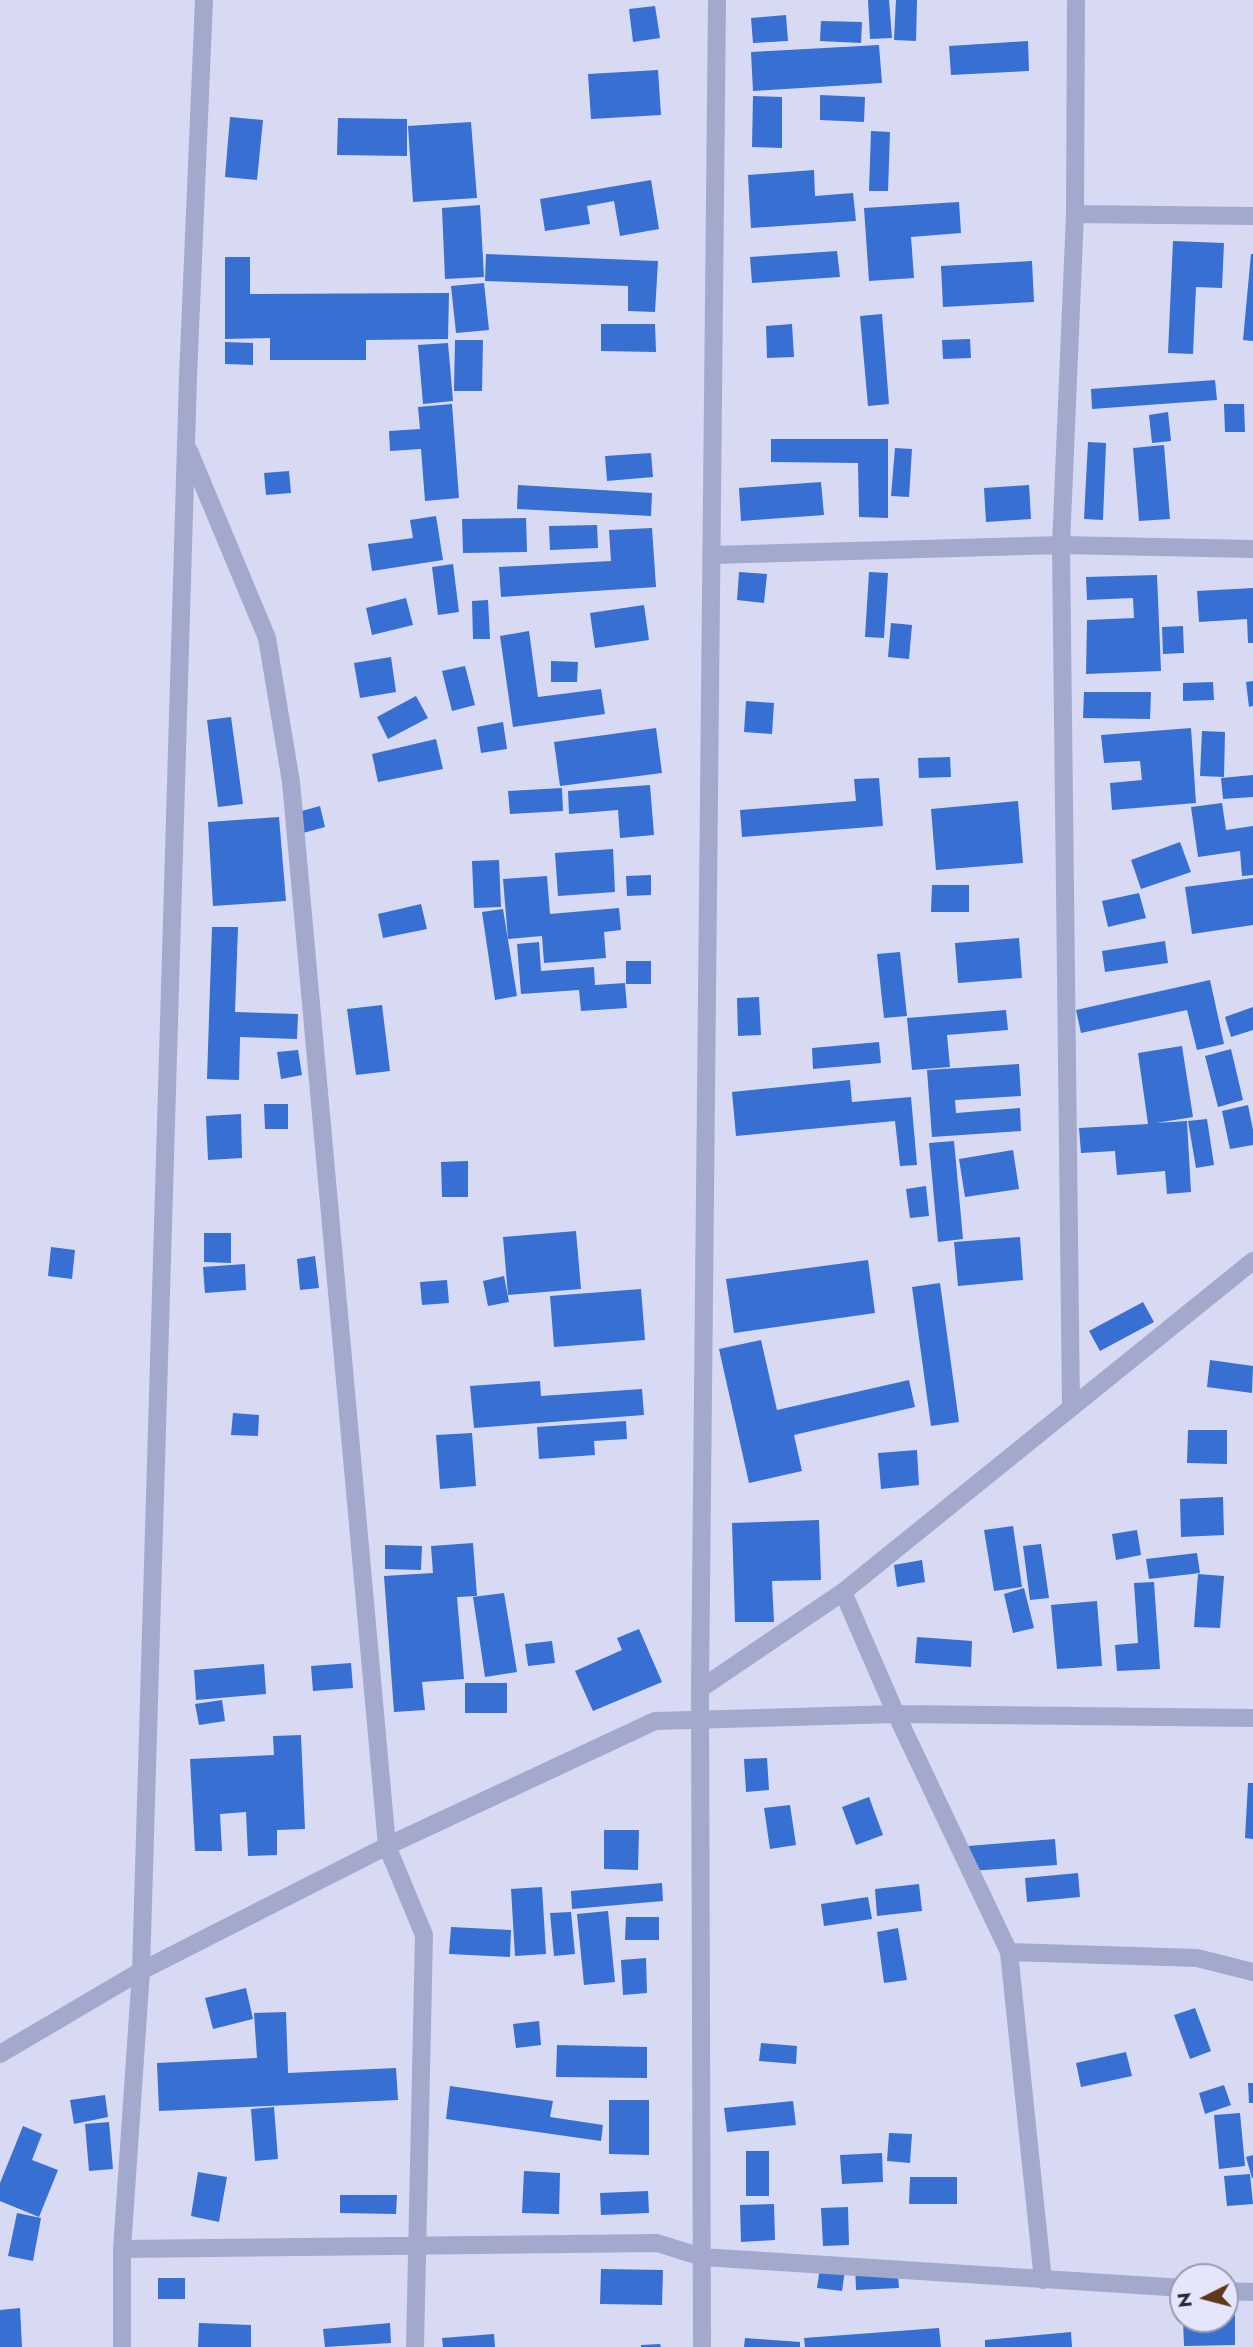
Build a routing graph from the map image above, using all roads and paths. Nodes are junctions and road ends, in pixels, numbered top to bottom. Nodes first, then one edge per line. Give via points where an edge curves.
1 (204, 0) edge
2 (717, 0) edge
3 (1076, 0) edge
4 (1076, 214) junction
5 (1253, 216) edge
6 (186, 446) junction
7 (1061, 545) junction
8 (1253, 549) edge
9 (713, 555) junction
10 (1253, 1261) edge
11 (1071, 1407) junction
12 (843, 1592) junction
13 (700, 1689) junction
14 (896, 1714) junction
15 (1253, 1718) edge
16 (700, 1720) junction
17 (387, 1846) junction
18 (1009, 1952) junction
19 (141, 1971) junction
20 (1253, 1972) edge
21 (0, 2054) edge
22 (418, 2246) junction
23 (122, 2249) junction
24 (702, 2257) junction
25 (1043, 2280) junction
26 (1169, 2287) edge
27 (122, 2347) edge
28 (415, 2347) edge
29 (702, 2347) edge

1 - 6 street
2 - 9 street
3 - 4 street
4 - 5 street
4 - 7 street
6 - 17 street via 267,638 291,782
6 - 19 street
7 - 8 street
7 - 9 street
7 - 11 street
9 - 13 street
10 - 11 street
11 - 12 street
12 - 13 street
12 - 14 street
13 - 16 street
14 - 15 street
14 - 16 street
14 - 18 street
16 - 17 street via 655,1721
16 - 24 street
17 - 19 street
17 - 22 street via 424,1935
18 - 20 street via 1197,1958
18 - 25 street
19 - 21 street
19 - 23 street
22 - 23 street
22 - 24 street via 657,2243
22 - 28 street
23 - 27 street
24 - 25 street
24 - 29 street
25 - 26 street

